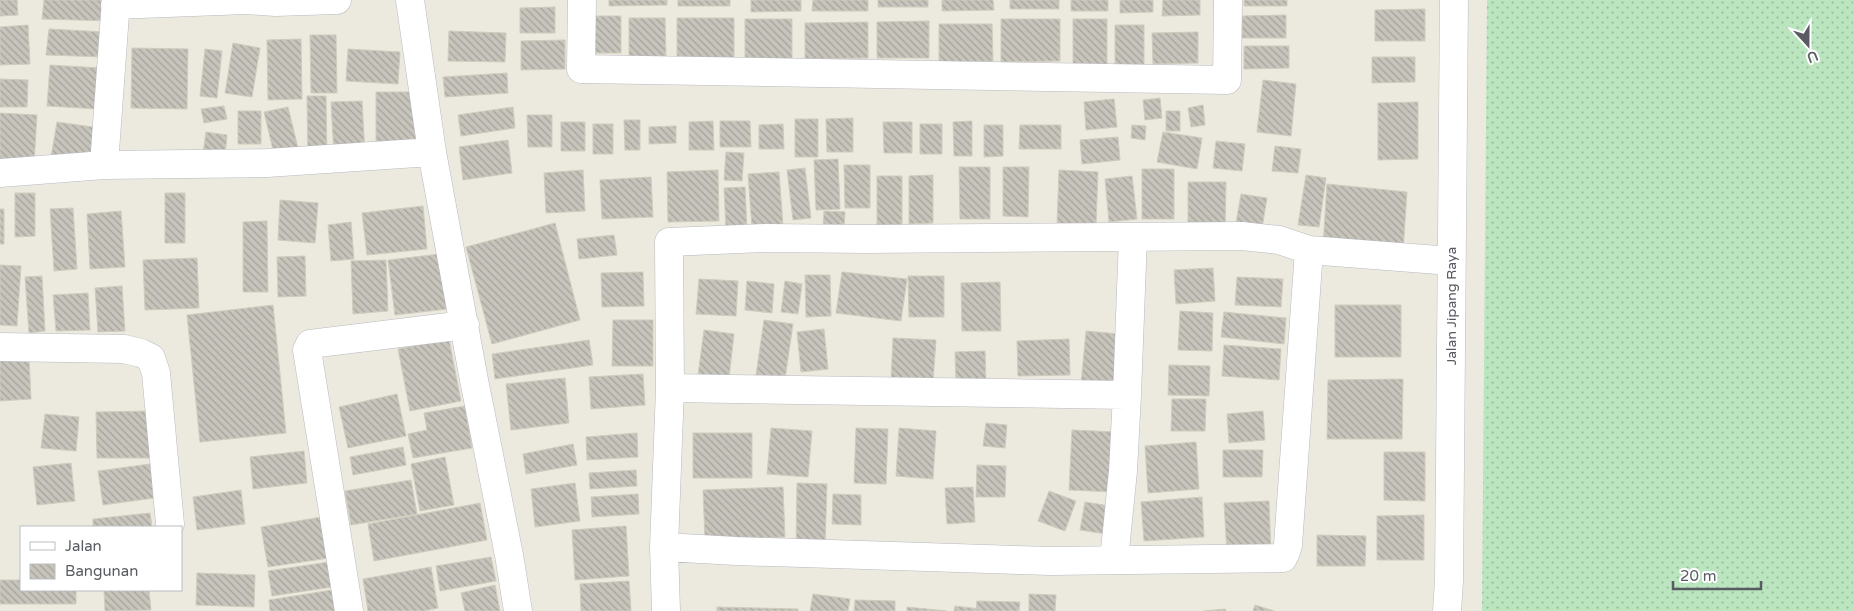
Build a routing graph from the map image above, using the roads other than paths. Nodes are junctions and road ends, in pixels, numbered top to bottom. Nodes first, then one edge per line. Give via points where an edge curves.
1 (246, 0) edge
2 (337, 0) edge
3 (410, 0) edge
4 (582, 0) edge
5 (1228, 0) edge
6 (1454, 0) edge
7 (115, 2) edge
8 (432, 152) junction
9 (104, 165) junction
10 (0, 172) edge
11 (1133, 237) junction
12 (1309, 250) junction
13 (1451, 262) junction
14 (465, 325) junction
15 (0, 347) edge
16 (670, 388) junction
17 (1127, 395) junction
18 (170, 524) dead end
19 (664, 547) junction
20 (1114, 560) junction
21 (349, 611) edge
22 (518, 611) edge
23 (666, 611) edge
24 (1447, 611) edge

1 - 2 street
1 - 7 street
3 - 8 street
4 - 5 street via 581,69 1227,80
6 - 13 street, Jalan Jipang Raya
7 - 9 street
8 - 9 street via 267,162
8 - 14 street
9 - 10 street
11 - 12 street via 1242,236 1278,240
11 - 16 street via 766,238 669,242
11 - 17 street
12 - 13 street
12 - 20 street via 1283,558
13 - 24 street, Jalan Jipang Raya
14 - 21 street via 310,344 307,350
14 - 22 street
15 - 18 street via 124,349 141,352 151,358 156,373
16 - 17 street
16 - 19 street
17 - 20 street
19 - 20 street via 736,552
19 - 23 street

